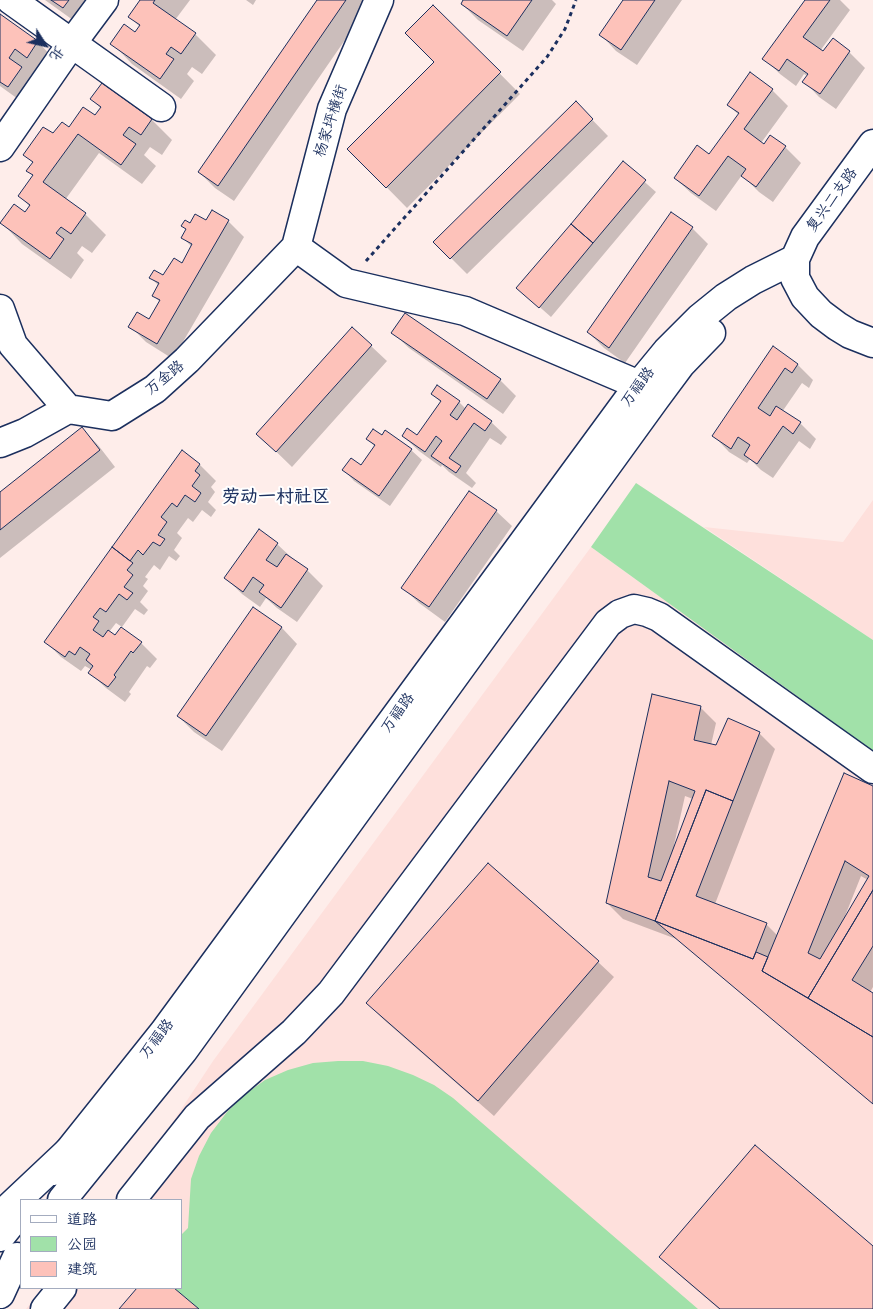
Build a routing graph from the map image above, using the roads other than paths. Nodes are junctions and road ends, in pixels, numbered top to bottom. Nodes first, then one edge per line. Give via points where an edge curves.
1 (12, 0) edge
2 (104, 0) edge
3 (379, 0) edge
4 (72, 43) junction
5 (161, 107) dead end
6 (873, 144) edge
7 (0, 147) edge
8 (296, 247) junction
9 (795, 269) junction
10 (0, 309) edge
11 (873, 342) edge
12 (639, 385) junction
13 (68, 409) junction
14 (0, 443) edge
15 (873, 769) edge
16 (68, 1152) junction
17 (31, 1199) edge
18 (63, 1199) edge
19 (133, 1199) edge
20 (20, 1215) edge
21 (0, 1216) edge
22 (9, 1256) edge
23 (61, 1289) edge
24 (0, 1294) edge
25 (45, 1309) edge

1 - 4 street
2 - 4 street
3 - 8 street, 杨家坪横街 via 332,109
4 - 5 street
4 - 7 street
6 - 9 street, 复兴二支路 via 806,237
8 - 12 street via 346,283 465,311
8 - 13 street, 万金路 via 155,389 112,416
9 - 11 street via 805,297 821,314 850,334
9 - 12 street, 万福路 via 753,280 726,297 667,351
9 - 18 street, 万福路 via 735,312 681,364 182,1051
10 - 13 street via 13,345
12 - 16 street, 万福路 via 164,1032
13 - 14 street via 25,434
15 - 19 street via 659,617 634,609 620,614 608,623 331,992 294,1032 197,1117
16 - 17 street, 万福路
16 - 21 street
20 - 22 street
22 - 24 street
23 - 25 street

